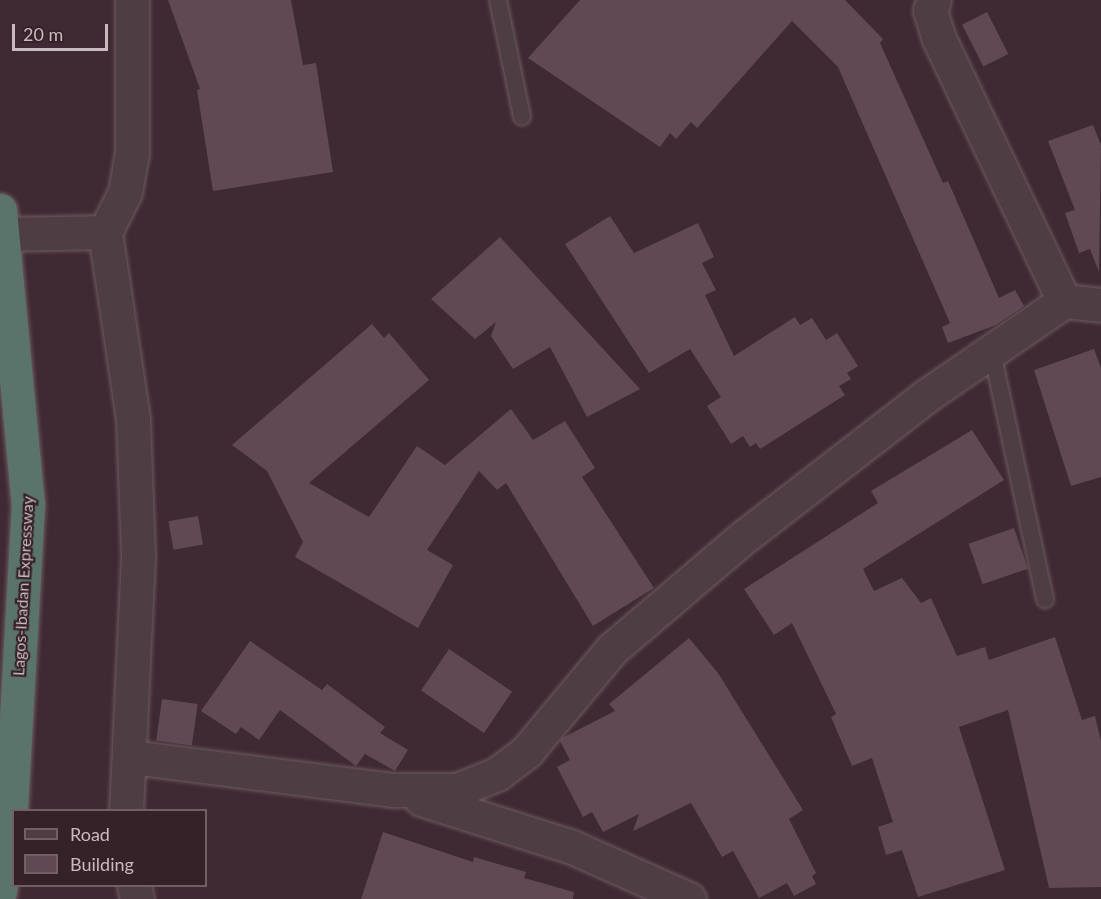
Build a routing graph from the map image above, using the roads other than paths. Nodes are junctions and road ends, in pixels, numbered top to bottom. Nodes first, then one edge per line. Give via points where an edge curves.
1 (132, 0) edge
2 (498, 0) edge
3 (934, 0) edge
4 (522, 117) dead end
5 (2, 222) edge
6 (105, 232) junction
7 (1064, 301) junction
8 (1101, 304) edge
9 (992, 352) junction
10 (1045, 599) dead end
11 (131, 758) junction
12 (394, 790) junction
13 (126, 809) edge
14 (0, 891) edge
15 (689, 899) edge

1 - 6 street via 132,154 125,192
2 - 4 lane
3 - 7 street via 930,10 939,39
5 - 6 street
5 - 14 highway, Lagos-Ibadan Expressway via 28,504 11,806
6 - 11 street via 134,419 138,557
7 - 8 street
7 - 9 street
9 - 10 lane
9 - 12 street via 926,396 745,536 629,634 527,751 497,774 457,790
11 - 12 street
11 - 13 street
12 - 15 street via 572,847

